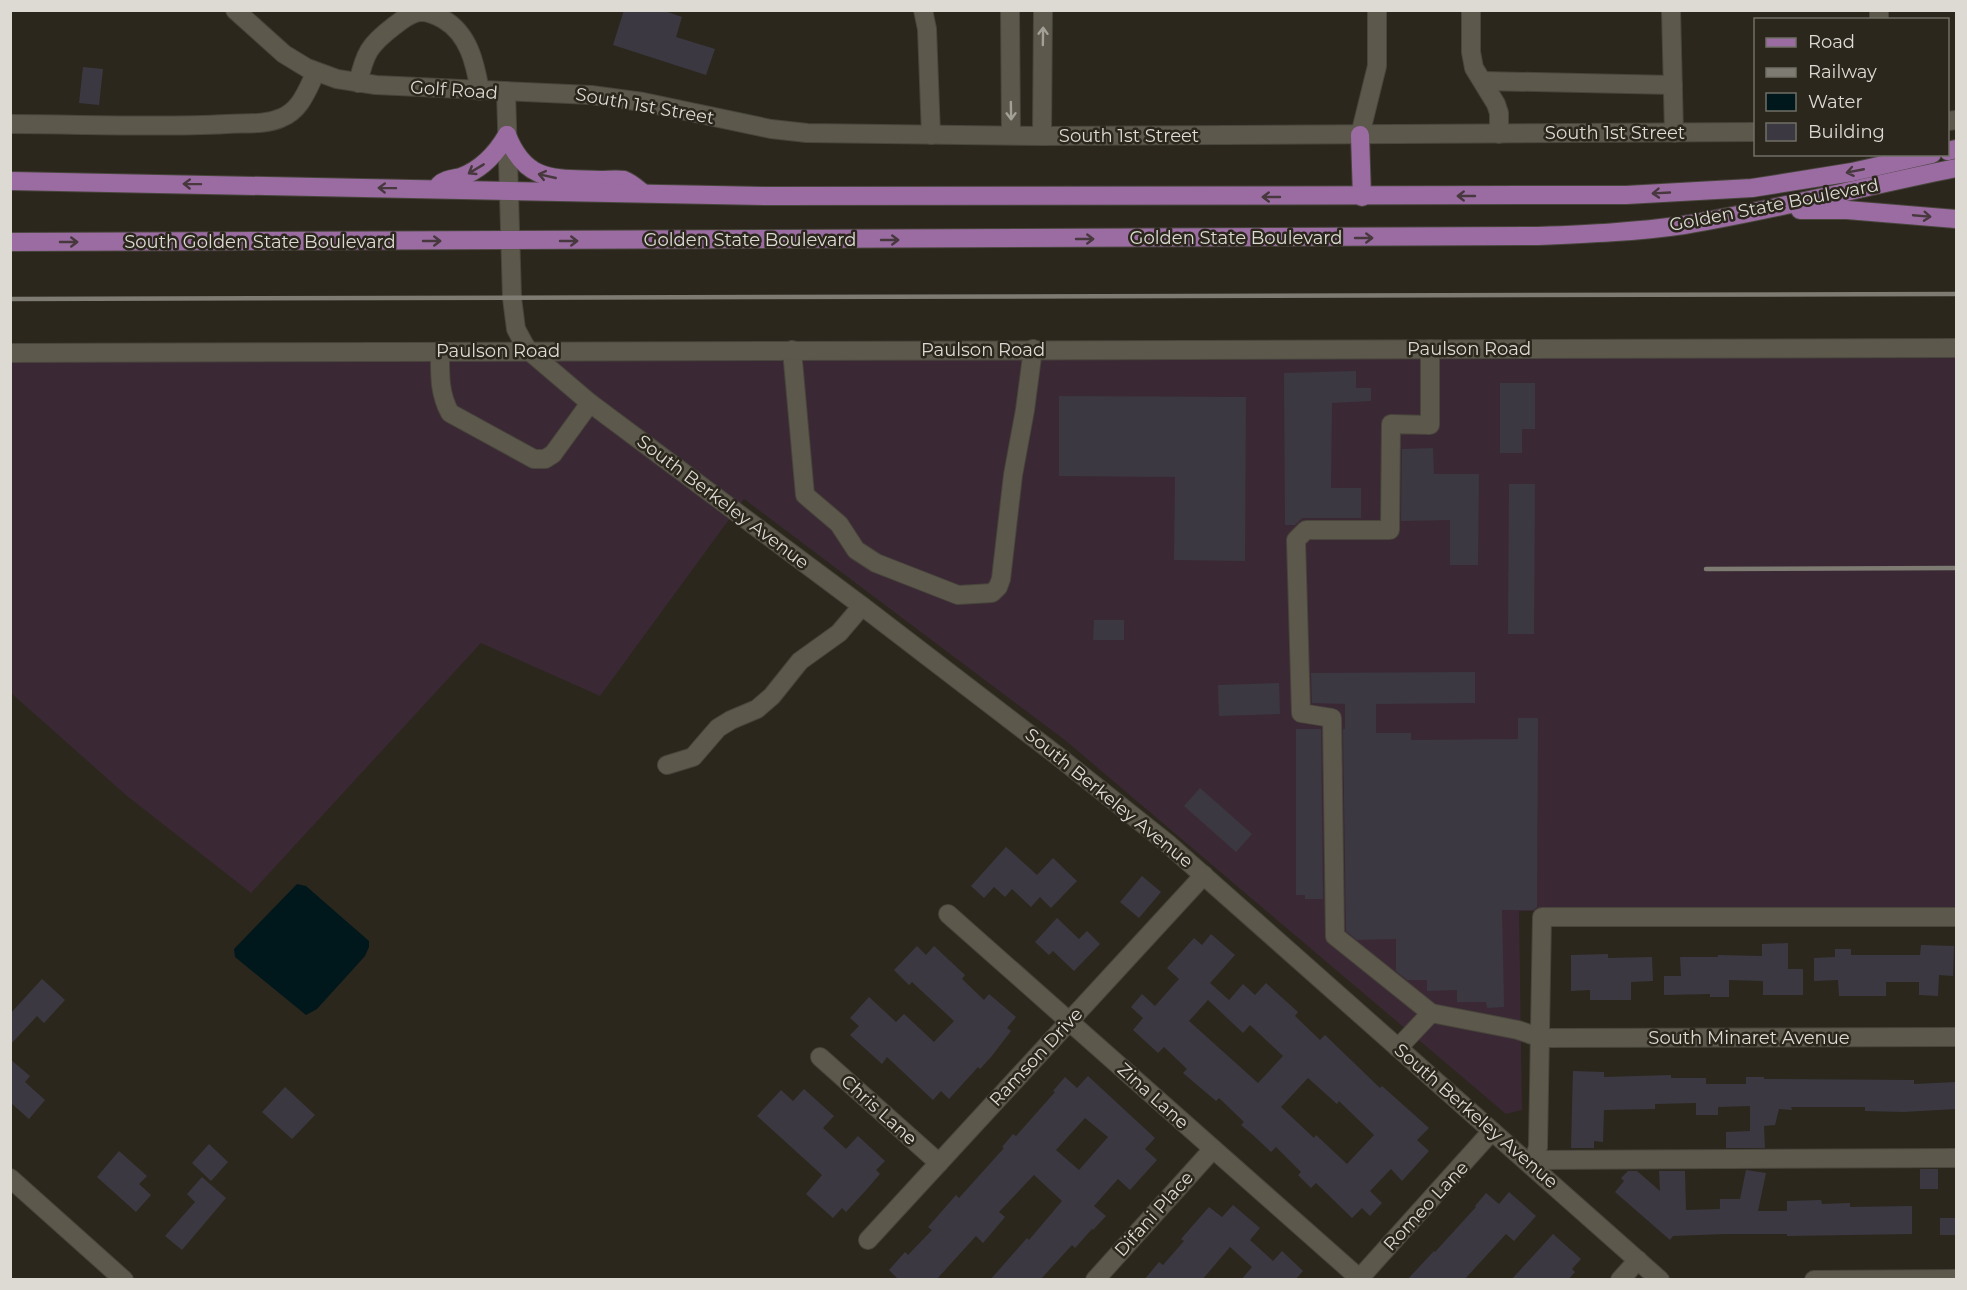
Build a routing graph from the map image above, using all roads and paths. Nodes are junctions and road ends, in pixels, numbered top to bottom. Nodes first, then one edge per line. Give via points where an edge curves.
1 (235, 10) edge
2 (923, 10) edge
3 (1010, 10) edge
4 (1043, 10) edge
5 (1377, 10) edge
6 (1470, 10) edge
7 (1671, 10) edge
8 (1042, 64) junction
9 (1010, 65) junction
10 (316, 72) junction
11 (1483, 81) junction
12 (358, 83) junction
13 (1673, 85) junction
14 (480, 91) junction
15 (506, 91) junction
16 (10, 124) edge
17 (1754, 132) edge
18 (1674, 133) junction
19 (1499, 134) junction
20 (507, 135) junction
21 (931, 135) junction
22 (1011, 135) junction
23 (1360, 135) junction
24 (1042, 136) junction
25 (1922, 156) edge
26 (1956, 168) edge
27 (10, 181) edge
28 (435, 189) junction
29 (509, 190) junction
30 (643, 194) junction
31 (1362, 196) junction
32 (1759, 212) junction
33 (1956, 219) edge
34 (510, 241) junction
35 (10, 242) edge
36 (1956, 348) edge
37 (1033, 349) junction
38 (1430, 349) junction
39 (792, 350) junction
40 (440, 351) junction
41 (529, 351) junction
42 (10, 353) edge
43 (590, 403) junction
44 (862, 606) junction
45 (667, 765) dead end
46 (1204, 875) junction
47 (948, 914) dead end
48 (1956, 917) edge
49 (1431, 1013) junction
50 (1070, 1022) junction
51 (1956, 1037) edge
52 (1541, 1038) junction
53 (1398, 1048) junction
54 (820, 1057) dead end
55 (1492, 1131) junction
56 (1213, 1149) junction
57 (1956, 1158) edge
58 (939, 1163) junction
59 (1533, 1163) junction
60 (10, 1178) edge
61 (868, 1240) dead end
62 (1638, 1260) junction
63 (1358, 1279) edge
64 (1956, 1279) edge
65 (124, 1280) edge
66 (1095, 1280) edge
67 (1620, 1280) edge
68 (1660, 1280) edge
69 (1814, 1280) edge

1 - 10 street, Golf Road via 284,54
2 - 21 street
3 - 9 street
8 -> 4 street
5 - 23 street via 1377,66
6 - 11 street via 1471,52 1474,68
7 - 13 street
8 - 9 street
8 - 24 street
9 -> 22 street
10 - 12 street, Golf Road
10 - 16 street via 293,111 264,122
11 - 13 street
11 - 19 street via 1499,112
12 - 14 street, Golf Road
12 - 14 street via 365,57 377,39 404,18 421,11 457,28 471,51
13 - 18 street
14 - 15 street, Golf Road
15 - 20 street, Golf Road
15 - 21 street, South 1st Street via 622,99 790,132
17 - 18 street, South 1st Street
18 - 19 street, South 1st Street
19 - 23 street, South 1st Street
20 -> 28 main road via 479,167 443,181
20 - 29 street, Golf Road
30 -> 20 main road via 626,180 543,176 520,158
21 - 22 street, South 1st Street
22 - 24 street, South 1st Street
23 - 24 street, South 1st Street
23 - 31 main road
25 -> 31 main road, Golden State Boulevard via 1808,179 1711,191
26 - 32 main road, Golden State Boulevard
28 -> 27 main road
28 - 29 main road
29 - 30 main road, Golden State Boulevard
29 - 34 street, Golf Road
31 -> 30 main road, Golden State Boulevard
32 -> 33 main road via 1847,210
34 -> 32 main road, Golden State Boulevard via 1528,237 1650,229
35 -> 34 main road, South Golden State Boulevard
34 - 41 street, Golf Road via 514,321
36 - 38 street, Paulson Road
37 - 38 street, Paulson Road
37 - 39 street, Paulson Road
37 - 39 street via 1001,579 992,593 958,595 856,550 839,524 805,495
38 - 49 street via 1431,425 1391,423 1390,530 1306,530 1296,540 1301,713 1332,718 1335,936
39 - 41 street, Paulson Road
40 - 41 street, Paulson Road
40 - 42 street, Paulson Road
40 - 43 street via 440,387 450,413 534,459 553,454
41 - 43 street, South Berkeley Avenue
43 - 44 street, South Berkeley Avenue
44 - 45 street via 839,633 800,661 757,709 718,728 693,757
44 - 46 street, South Berkeley Avenue via 1127,810
46 - 50 street, Ramson Drive
46 - 53 street, South Berkeley Avenue
47 - 50 street, Zina Lane
48 - 52 street via 1542,917
49 - 52 street, South Minaret Avenue
49 - 53 street
50 - 56 street, Zina Lane
50 - 58 street, Ramson Drive
51 - 52 street, South Minaret Avenue
52 - 59 street via 1538,1147
53 - 55 street, South Berkeley Avenue
54 - 58 street, Chris Lane
55 - 59 street, South Berkeley Avenue
55 - 63 street, Romeo Lane
56 - 63 street, Zina Lane
56 - 66 street, Difani Place
57 - 59 street
58 - 61 street, Ramson Drive
59 - 62 street, South Berkeley Avenue
60 - 65 street
62 - 67 street
62 - 68 street, South Berkeley Avenue
64 - 69 street

